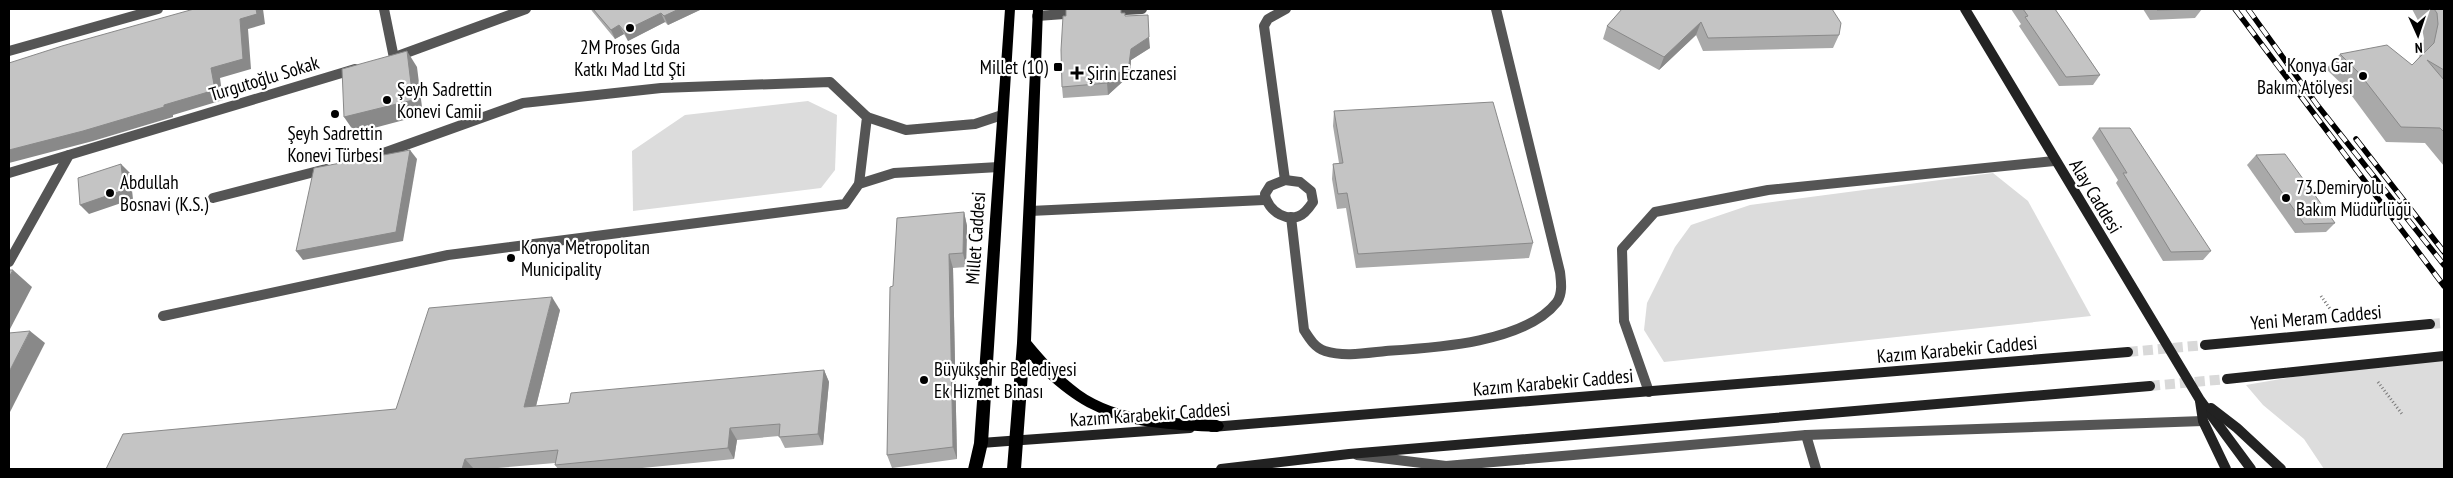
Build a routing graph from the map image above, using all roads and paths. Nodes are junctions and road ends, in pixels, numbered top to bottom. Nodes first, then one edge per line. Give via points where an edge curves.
1 (158, 9) edge
2 (384, 9) edge
3 (526, 9) edge
4 (1010, 9) edge
5 (1142, 9) edge
6 (1286, 9) edge
7 (1496, 9) edge
8 (1965, 9) edge
9 (1038, 12) edge
10 (9, 51) edge
11 (365, 66) edge
12 (1002, 114) junction
13 (867, 117) junction
14 (69, 155) junction
15 (2054, 161) junction
16 (352, 163) edge
17 (999, 167) junction
18 (333, 168) edge
19 (9, 172) edge
20 (1285, 180) junction
21 (859, 184) junction
22 (213, 198) dead end
23 (1264, 200) junction
24 (1030, 211) junction
25 (1290, 217) junction
26 (9, 262) edge
27 (2321, 296) dead end
28 (163, 316) dead end
29 (2337, 319) dead end
30 (2430, 324) tunnel mouth
31 (1024, 343) junction
32 (2206, 345) tunnel mouth
33 (2128, 352) tunnel mouth
34 (2444, 356) edge
35 (2373, 375) dead end
36 (2227, 378) tunnel mouth
37 (2150, 386) tunnel mouth
38 (1649, 392) junction
39 (2200, 400) junction
40 (2402, 414) dead end
41 (2203, 421) junction
42 (1217, 426) junction
43 (1806, 435) junction
44 (1017, 442) junction
45 (981, 443) junction
46 (1349, 454) junction
47 (1520, 464) edge
48 (975, 469) edge
49 (1014, 469) edge
50 (1221, 469) edge
51 (1816, 469) edge
52 (2226, 469) edge
53 (2251, 469) edge
54 (2281, 469) edge

1 - 10 street
2 - 3 street via 389,59
4 - 12 main road, Millet Caddesi
5 - 9 street
6 - 20 street via 1268,19 1264,26
7 - 25 street via 1560,272 1557,301 1545,314 1500,334 1445,346 1351,354 1322,350 1304,330
8 - 15 main road, Alay Caddesi
9 - 24 main road
11 - 14 street, Turgutoğlu Sokak
12 - 13 street via 975,124 906,130
12 - 17 main road, Millet Caddesi
13 - 16 street via 830,82 661,88 523,103
13 - 21 street
14 - 19 street, Turgutoğlu Sokak
14 - 26 street
15 - 38 street via 1768,190 1655,212 1622,249 1624,321
15 - 39 main road, Alay Caddesi
17 - 21 street via 894,173
17 - 45 main road, Millet Caddesi
18 - 22 street
20 - 23 street via 1271,184
20 - 25 street via 1306,186 1313,196 1310,208
21 - 28 street via 845,204 448,255
23 - 24 street
23 - 25 street via 1276,214
24 - 31 main road
27 - 29 path
30 - 32 main road, Yeni Meram Caddesi
31 - 42 main road via 1051,373 1095,406 1145,420
31 - 44 main road
33 - 38 main road, Kazım Karabekir Caddesi
34 - 36 main road
35 - 40 path
37 - 46 main road
38 - 42 main road, Kazım Karabekir Caddesi
39 - 41 main road, Alay Caddesi
39 - 53 main road, Alay Caddesi
39 - 54 main road via 2237,428
41 - 43 street
41 - 52 main road, Alay Caddesi
42 - 44 main road, Kazım Karabekir Caddesi
43 - 47 street
43 - 51 street
44 - 45 main road, Kazım Karabekir Caddesi
44 - 49 main road
45 - 48 main road, Millet Caddesi
46 - 47 street via 1446,466
46 - 50 main road

